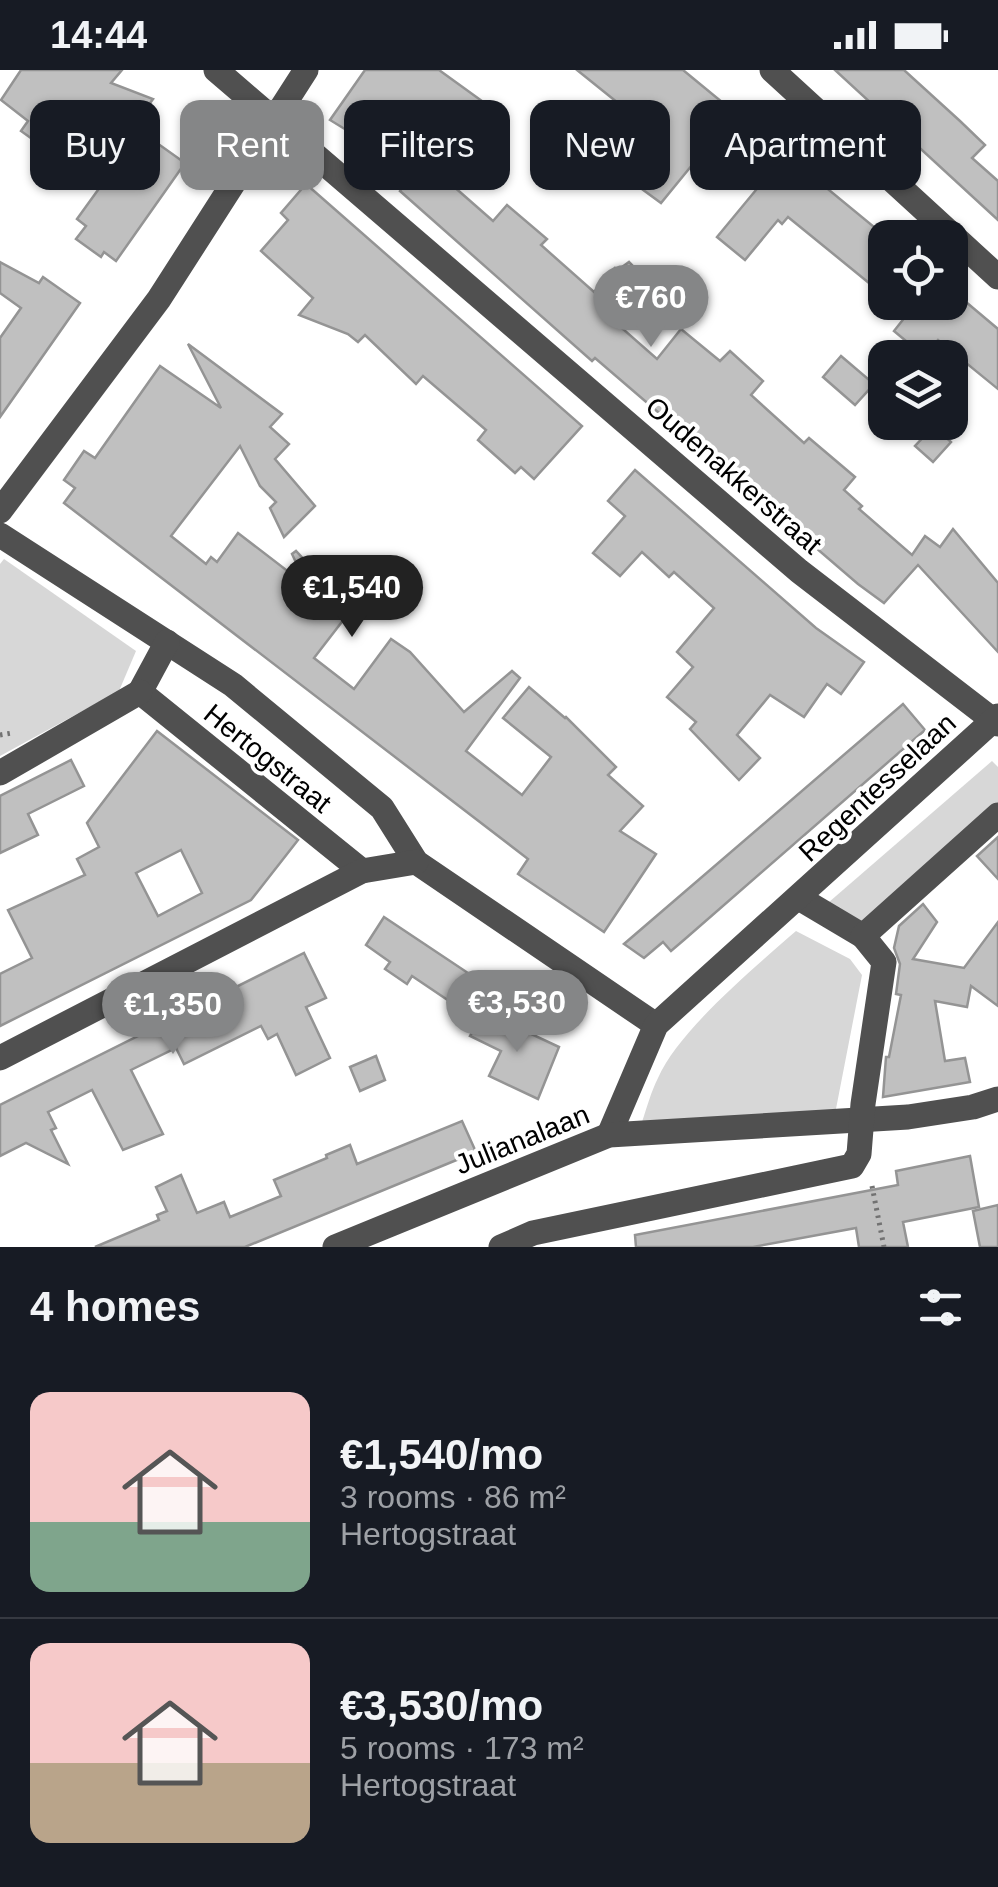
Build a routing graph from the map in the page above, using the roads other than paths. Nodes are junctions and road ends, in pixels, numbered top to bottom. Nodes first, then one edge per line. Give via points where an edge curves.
1 (216, 70) edge
2 (306, 70) edge
3 (772, 70) edge
4 (252, 100) edge
5 (286, 100) edge
6 (324, 162) edge
7 (228, 190) edge
8 (998, 277) edge
9 (0, 511) edge
10 (0, 535) edge
11 (166, 642) junction
12 (140, 692) junction
13 (997, 720) edge
14 (0, 772) edge
15 (998, 815) edge
16 (416, 862) junction
17 (362, 871) junction
18 (800, 898) junction
19 (863, 936) junction
20 (656, 1025) junction
21 (0, 1058) edge
22 (998, 1098) edge
23 (861, 1120) junction
24 (609, 1135) junction
25 (335, 1247) edge
26 (500, 1247) edge

1 - 4 street, Oudenakkerstraat
2 - 5 street
3 - 8 street
6 - 13 street, Oudenakkerstraat via 799,571
7 - 9 street via 159,298
10 - 11 street, Hertogstraat
11 - 12 street
11 - 16 street, Hertogstraat via 233,685 382,808
12 - 14 street
12 - 17 street, Hertogstraat
13 - 18 street, Regentesselaan
15 - 19 street
16 - 17 street
16 - 20 street, Hertogstraat
17 - 21 street
18 - 19 street, Regentesselaan
18 - 20 street, Regentesselaan
19 - 23 street via 884,962
20 - 24 street, Regentesselaan
22 - 23 street, Julianalaan
23 - 24 street, Julianalaan
23 - 26 street via 860,1154 852,1166 533,1233
24 - 25 street, Julianalaan

